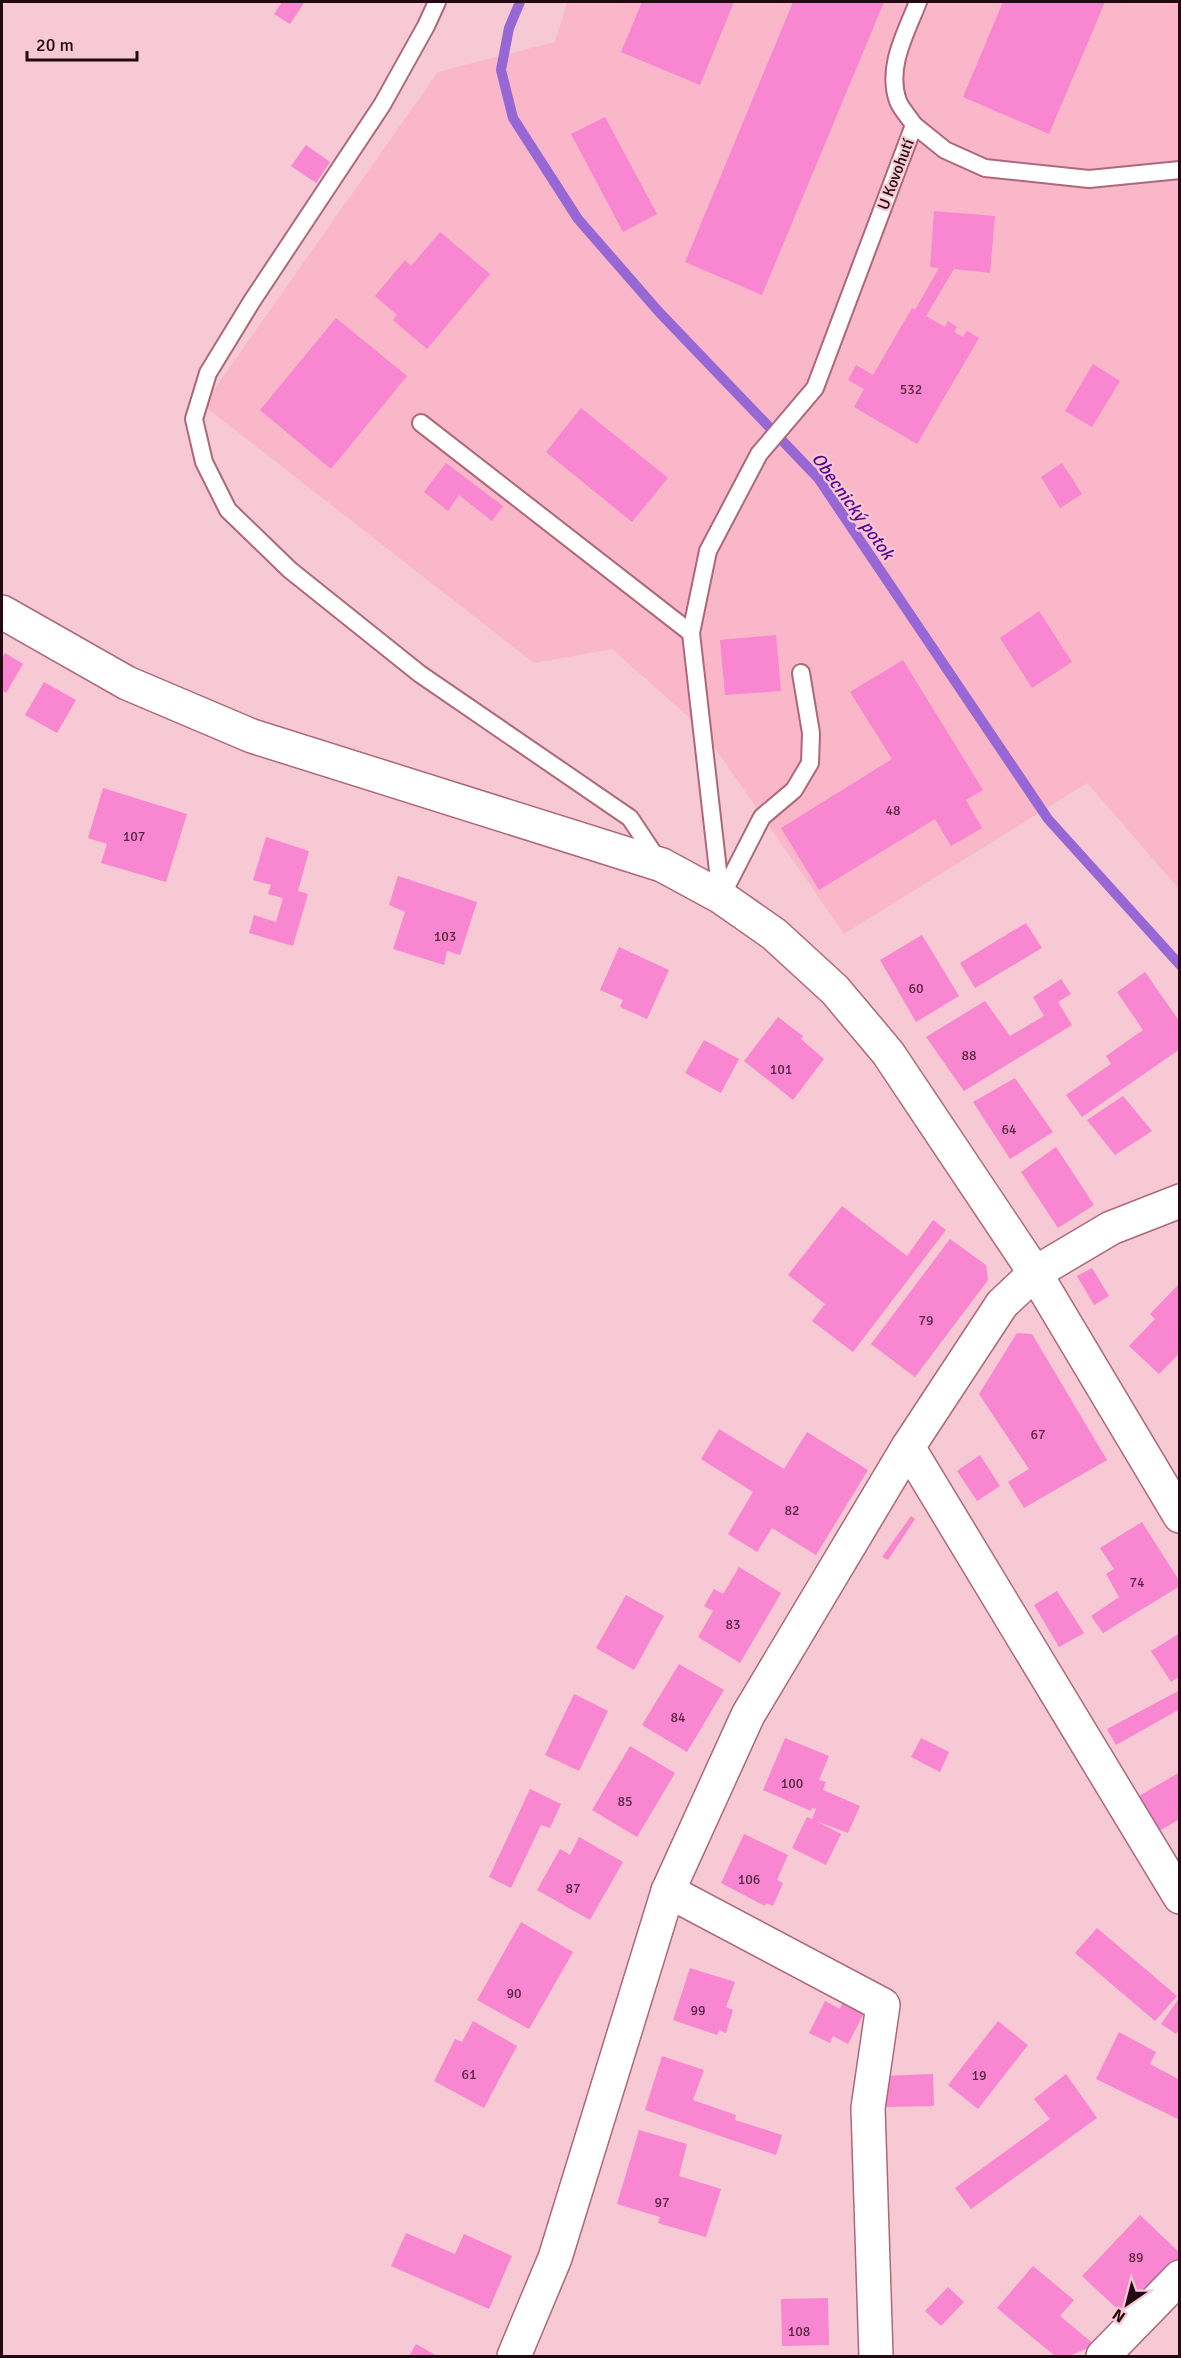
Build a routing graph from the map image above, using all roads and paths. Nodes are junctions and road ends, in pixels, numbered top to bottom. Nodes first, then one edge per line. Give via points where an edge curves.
1 (437, 2) edge
2 (918, 2) edge
3 (914, 125) junction
4 (1179, 170) edge
5 (421, 423) dead end
6 (2, 612) edge
7 (691, 633) junction
8 (801, 673) dead end
9 (662, 866) junction
10 (722, 897) junction
11 (1179, 1200) edge
12 (1035, 1273) junction
13 (908, 1447) junction
14 (1179, 1516) edge
15 (668, 1891) junction
16 (1179, 1897) edge
17 (1179, 2277) edge
18 (514, 2356) edge
19 (876, 2356) edge
20 (1104, 2356) edge

1 - 9 lane via 382,105 208,373 194,419 204,462 228,510 290,570 420,674 630,818
2 - 3 lane via 896,57 893,80 898,102
3 - 4 lane, U Kovohutí via 945,150 985,168 1089,179
3 - 7 lane, U Kovohutí via 815,388 759,454 708,551
5 - 7 lane
6 - 9 street via 127,683 252,736
7 - 10 lane, U Kovohutí
8 - 10 lane via 811,733 810,763 794,790 762,817
9 - 10 street
10 - 12 street via 774,934 818,974 888,1053
11 - 12 street via 1111,1228
12 - 13 street via 1002,1304
12 - 14 street
13 - 15 street via 748,1714
13 - 16 street
15 - 18 street via 555,2258
15 - 19 street via 883,2005 868,2108
17 - 20 street

